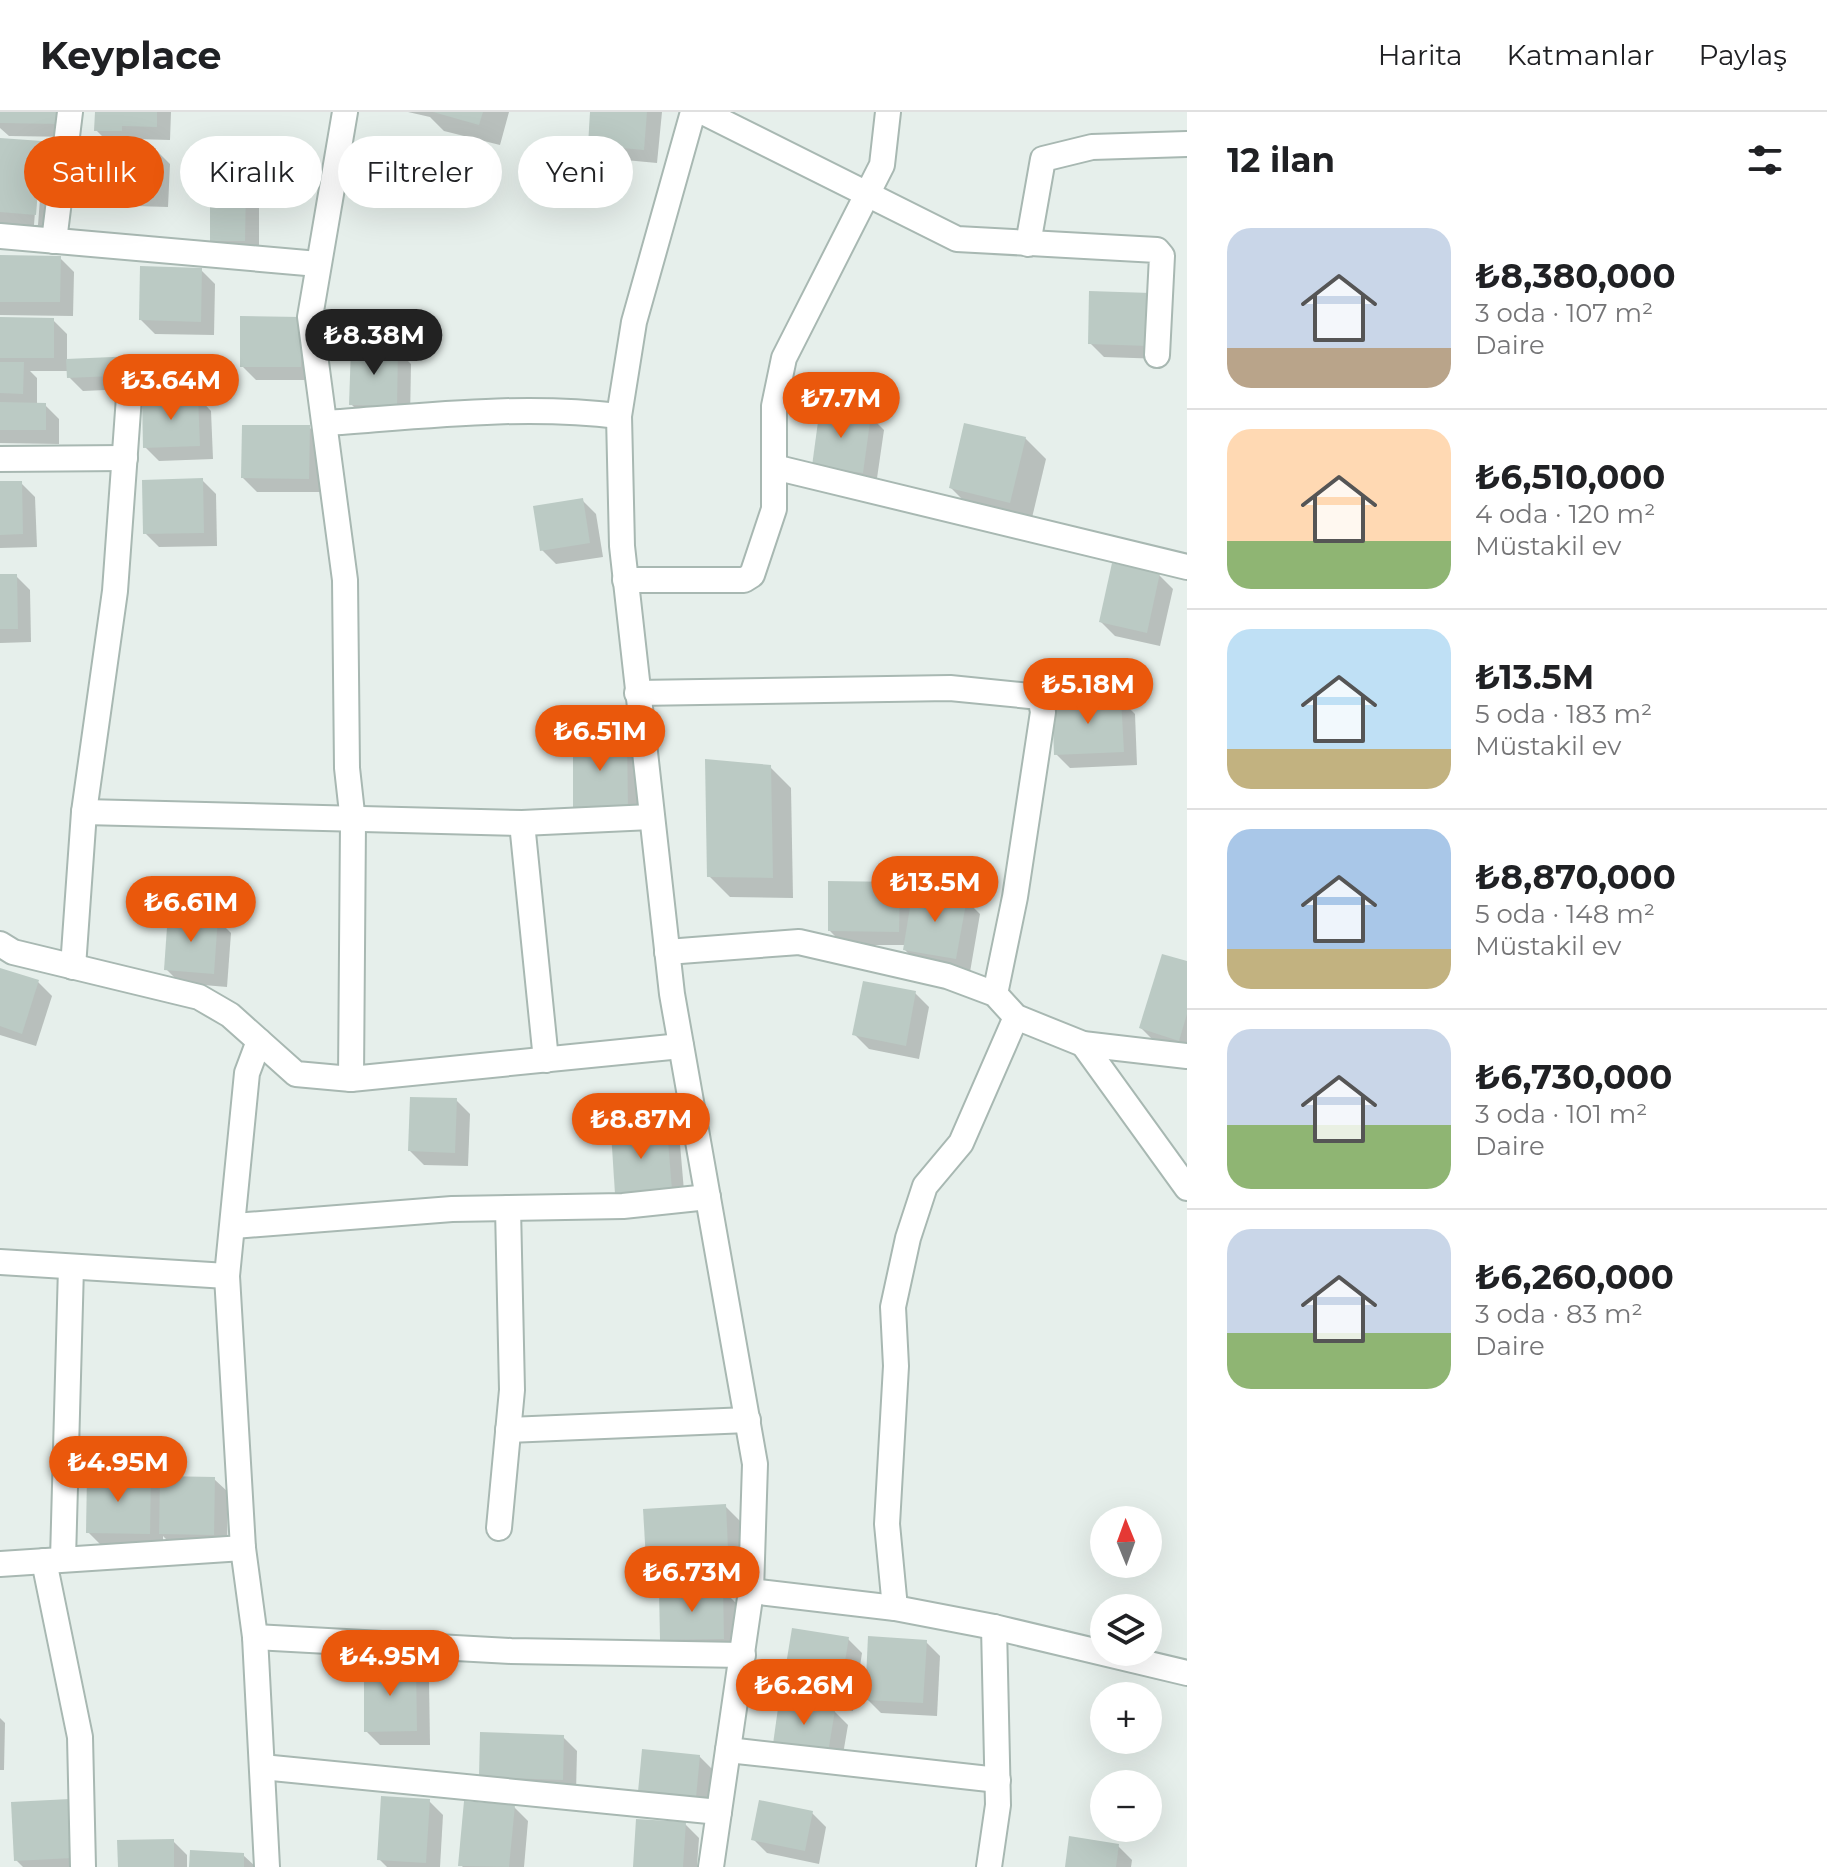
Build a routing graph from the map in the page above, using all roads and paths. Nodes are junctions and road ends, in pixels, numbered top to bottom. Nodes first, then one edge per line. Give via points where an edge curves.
1 (70, 112) edge
2 (345, 112) edge
3 (693, 112) edge
4 (703, 112) edge
5 (888, 112) edge
6 (1187, 144) edge
7 (865, 194) junction
8 (0, 236) edge
9 (54, 241) junction
10 (1028, 244) junction
11 (318, 264) junction
12 (1157, 355) dead end
13 (130, 383) dead end
14 (619, 416) junction
15 (327, 423) junction
16 (125, 458) junction
17 (0, 459) edge
18 (774, 467) junction
19 (1187, 567) edge
20 (625, 580) junction
21 (637, 693) junction
22 (84, 812) junction
23 (651, 817) junction
24 (353, 822) junction
25 (522, 823) junction
26 (0, 944) edge
27 (667, 952) junction
28 (73, 967) junction
29 (995, 994) junction
30 (1016, 1017) junction
31 (259, 1041) junction
32 (1083, 1044) junction
33 (681, 1046) junction
34 (1187, 1056) edge
35 (546, 1060) junction
36 (351, 1079) junction
37 (1187, 1188) edge
38 (708, 1197) junction
39 (508, 1208) junction
40 (234, 1226) junction
41 (0, 1262) edge
42 (71, 1267) junction
43 (227, 1276) junction
44 (748, 1420) junction
45 (508, 1430) junction
46 (499, 1528) dead end
47 (243, 1548) junction
48 (54, 1560) junction
49 (0, 1564) edge
50 (751, 1591) junction
51 (895, 1608) junction
52 (994, 1627) junction
53 (255, 1637) junction
54 (743, 1655) junction
55 (1187, 1673) edge
56 (728, 1750) junction
57 (262, 1767) junction
58 (998, 1780) junction
59 (719, 1812) junction
60 (83, 1867) edge
61 (267, 1867) edge
62 (711, 1867) edge
63 (989, 1867) edge

1 - 9 street
2 - 11 street
3 - 14 street via 634,322
4 - 7 street
5 - 7 street via 882,165
6 - 10 street via 1092,147 1043,159
7 - 10 street via 957,239
7 - 18 street via 784,358 774,406
8 - 9 street
9 - 11 street
10 - 12 street via 1157,250 1162,256
11 - 15 street via 310,317
13 - 16 street
14 - 15 street via 469,413
14 - 20 street
15 - 24 street via 345,580 347,768
16 - 17 street
16 - 22 street via 115,591
18 - 19 street
18 - 20 street via 774,509 752,575 744,580
20 - 21 street
21 - 23 street
21 - 29 street via 950,688 1040,697 1043,712 1015,897
22 - 24 street
22 - 28 street
23 - 25 street
23 - 27 street
24 - 25 street
24 - 36 street
25 - 35 street
26 - 28 street
27 - 29 street via 799,942 947,976
27 - 33 street
28 - 31 street via 199,997
29 - 30 street
30 - 32 street
30 - 51 street via 961,1143 925,1186 893,1307 896,1366 887,1524
31 - 36 street via 296,1074
31 - 40 street via 247,1073
32 - 34 street
32 - 37 street
33 - 35 street
33 - 38 street
35 - 36 street
38 - 39 street via 623,1206
38 - 44 street
39 - 40 street
39 - 45 street
40 - 43 street
41 - 42 street
42 - 43 street
42 - 48 street
43 - 47 street
44 - 45 street
44 - 50 street via 755,1464
45 - 46 street
47 - 48 street
47 - 53 street
48 - 49 street
48 - 60 street via 80,1737
50 - 51 street
50 - 54 street
51 - 52 street
52 - 55 street
52 - 58 street
53 - 54 street via 511,1651
53 - 57 street
54 - 56 street
56 - 58 street
56 - 59 street
57 - 59 street
57 - 61 street
58 - 63 street
59 - 62 street

